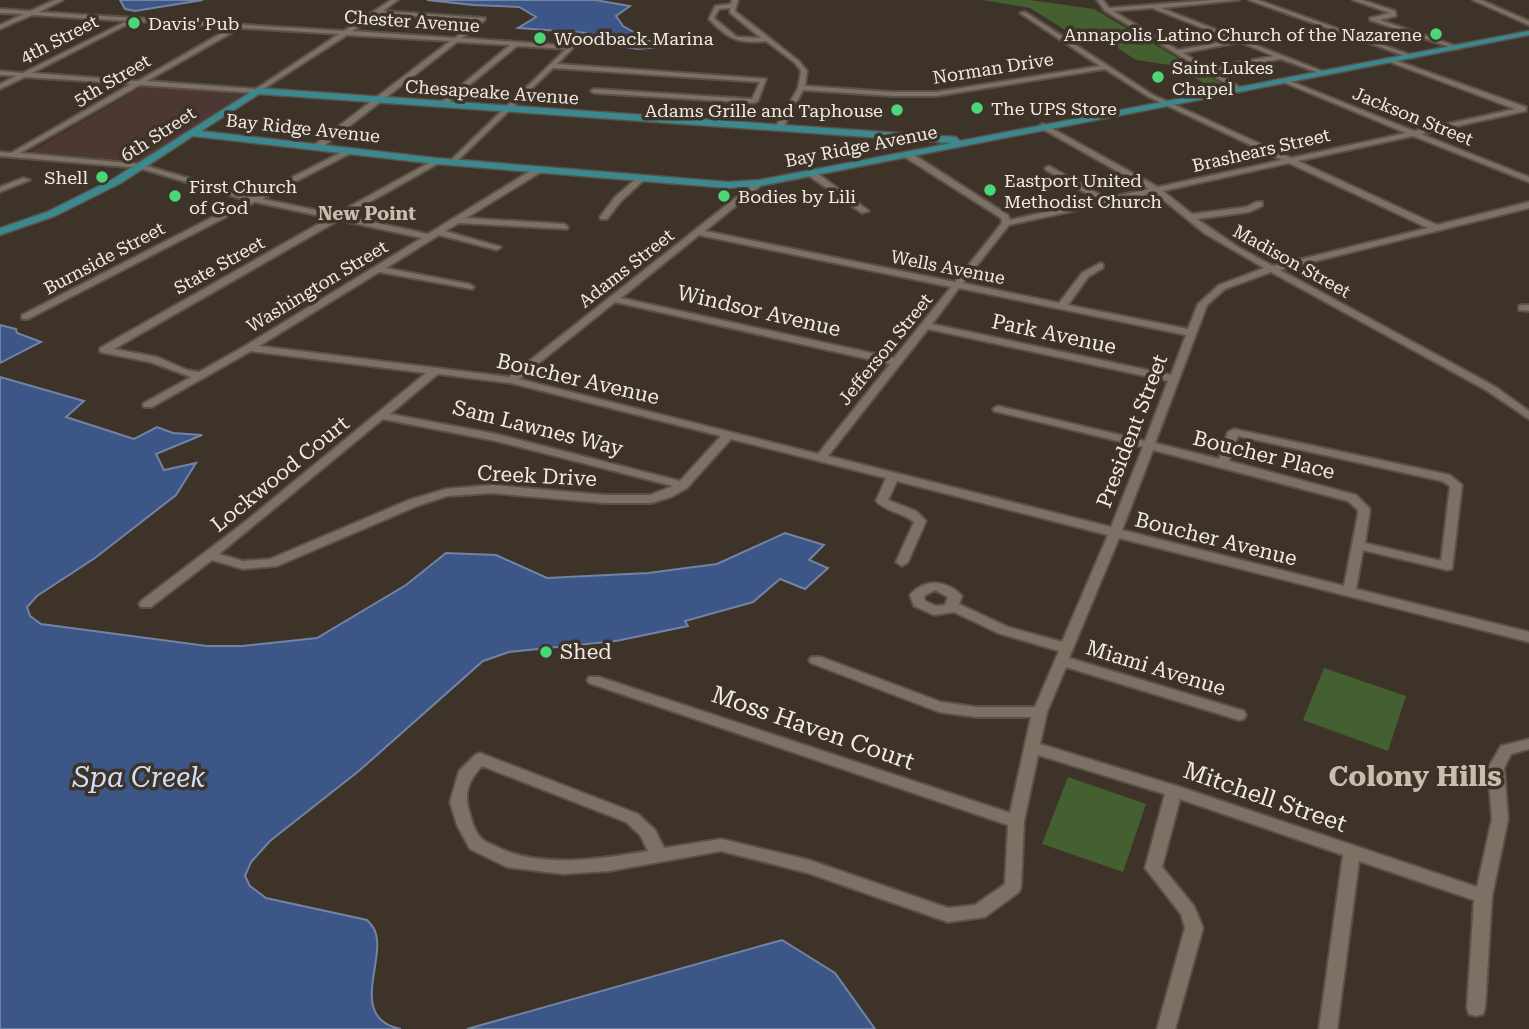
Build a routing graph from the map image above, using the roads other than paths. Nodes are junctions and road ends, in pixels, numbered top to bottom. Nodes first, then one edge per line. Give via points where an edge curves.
1 (60, 0) edge
2 (395, 0) edge
3 (1100, 0) edge
4 (1236, 0) edge
5 (1252, 0) edge
6 (1356, 0) edge
7 (1475, 0) edge
8 (733, 3) edge
9 (1154, 7) junction
10 (1107, 10) junction
11 (0, 11) edge
12 (377, 12) junction
13 (31, 13) junction
14 (1023, 13) dead end
15 (1372, 19) joint
16 (133, 20) junction
17 (1529, 23) edge
18 (239, 26) junction
19 (0, 27) edge
20 (345, 33) junction
21 (1529, 33) edge
22 (767, 39) junction
23 (457, 40) junction
24 (1241, 41) junction
25 (515, 44) junction
26 (1458, 48) junction
27 (1177, 52) junction
28 (1282, 56) junction
29 (1413, 57) junction
30 (1392, 61) junction
31 (552, 66) junction
32 (1107, 67) junction
33 (1208, 70) junction
34 (0, 73) edge
35 (1324, 74) junction
36 (24, 75) junction
37 (1284, 81) junction
38 (138, 83) junction
39 (0, 87) edge
40 (801, 88) junction
41 (1239, 89) junction
42 (257, 91) junction
43 (594, 91) dead end
44 (381, 100) junction
45 (1167, 103) junction
46 (444, 104) junction
47 (509, 109) junction
48 (1526, 110) edge
49 (1044, 126) junction
50 (779, 128) junction
51 (191, 133) junction
52 (1411, 133) junction
53 (982, 138) junction
54 (950, 140) junction
55 (317, 147) junction
56 (348, 151) junction
57 (929, 152) junction
58 (0, 154) edge
59 (12, 155) junction
60 (908, 155) junction
61 (1290, 160) junction
62 (436, 161) junction
63 (0, 162) edge
64 (454, 162) junction
65 (140, 166) junction
66 (1049, 168) dead end
67 (538, 170) junction
68 (811, 173) junction
69 (642, 178) junction
70 (26, 180) dead end
71 (1529, 180) edge
72 (760, 183) junction
73 (736, 184) junction
74 (0, 190) edge
75 (1157, 190) junction
76 (745, 195) junction
77 (252, 199) junction
78 (1105, 201) junction
79 (1259, 204) dead end
80 (1529, 205) edge
81 (1515, 209) junction
82 (865, 211) dead end
83 (1529, 216) edge
84 (339, 217) junction
85 (604, 217) dead end
86 (1190, 217) junction
87 (457, 220) junction
88 (1006, 223) junction
89 (564, 227) dead end
90 (1436, 228) junction
91 (0, 232) edge
92 (696, 232) junction
93 (434, 235) junction
94 (497, 247) dead end
95 (1100, 267) dead end
96 (379, 269) junction
97 (1272, 269) junction
98 (958, 286) junction
99 (469, 287) dead end
100 (613, 299) junction
101 (1062, 306) junction
102 (25, 317) dead end
103 (927, 326) junction
104 (1193, 333) junction
105 (249, 348) junction
106 (896, 362) junction
107 (435, 371) junction
108 (202, 376) junction
109 (1174, 379) junction
110 (512, 380) junction
111 (148, 405) dead end
112 (998, 409) dead end
113 (382, 416) junction
114 (1529, 416) edge
115 (727, 436) junction
116 (1149, 447) junction
117 (820, 459) junction
118 (1223, 463) junction
119 (893, 477) junction
120 (683, 485) junction
121 (1114, 533) junction
122 (1358, 545) junction
123 (209, 555) junction
124 (902, 562) dead end
125 (1349, 593) junction
126 (146, 604) dead end
127 (953, 606) dead end
128 (1529, 637) edge
129 (1064, 654) junction
130 (816, 660) dead end
131 (594, 680) dead end
132 (1040, 712) junction
133 (1239, 715) dead end
134 (1529, 744) edge
135 (1031, 747) junction
136 (1174, 791) junction
137 (1016, 821) junction
138 (1352, 852) junction
139 (658, 856) junction
140 (1483, 896) junction
141 (1476, 1008) dead end
142 (1166, 1029) edge
143 (1328, 1029) edge

1 - 13 street
2 - 12 street, 6th Street
3 - 10 street
4 - 9 street
5 - 29 street
6 - 15 street via 1394,15
7 - 17 street
8 - 22 street via 733,12
8 - 22 street via 717,7 711,18 732,38
9 - 10 street
9 - 24 street
10 - 27 street
11 - 13 street, Chester Avenue
12 - 20 street, 6th Street
12 - 23 street via 483,19
13 - 16 street, Chester Avenue
13 - 19 street
14 - 32 street
15 - 26 street
16 - 18 street, Chester Avenue
16 - 36 street, 4th Street
18 - 20 street, Chester Avenue
18 - 38 street, 5th Street
20 - 23 street, Chester Avenue
20 - 42 street, 6th Street
21 - 26 main road, Bay Ridge Avenue
22 - 40 street via 802,67
23 - 25 street, Chester Avenue
23 - 44 street
24 - 27 street
24 - 28 street
25 - 31 street, Chester Avenue via 571,47
25 - 46 street
26 - 29 main road, Bay Ridge Avenue
27 - 33 street
28 - 33 street
28 - 35 street
29 - 30 main road, Bay Ridge Avenue
30 - 35 main road, Bay Ridge Avenue
30 - 48 street
31 - 43 street via 764,80 754,101
31 - 47 street
32 - 40 street, Norman Drive via 936,94
32 - 45 street
33 - 41 street
34 - 36 street, Chesapeake Avenue
35 - 37 main road, Bay Ridge Avenue
36 - 38 street, Chesapeake Avenue
36 - 39 street, 4th Street
37 - 41 main road, Bay Ridge Avenue
37 - 52 street, Jackson Street
38 - 42 street, Chesapeake Avenue
38 - 59 street, 5th Street
40 - 50 street
41 - 45 main road, Bay Ridge Avenue
42 - 44 main road, Chesapeake Avenue
42 - 51 main road, 6th Street
44 - 46 main road, Chesapeake Avenue
44 - 55 street
45 - 49 main road, Bay Ridge Avenue
45 - 61 street
46 - 47 main road, Chesapeake Avenue
47 - 50 main road, Chesapeake Avenue
47 - 64 street
48 - 52 street, Brashears Street
49 - 53 main road, Bay Ridge Avenue
49 - 75 street, Madison Street
50 - 54 main road, Chesapeake Avenue
51 - 55 main road, Bay Ridge Avenue
51 - 65 main road, 6th Street
52 - 61 street, Brashears Street
52 - 71 street, Jackson Street
53 - 54 main road, Chesapeake Avenue
53 - 57 main road, Bay Ridge Avenue
54 - 57 main road
55 - 56 main road, Bay Ridge Avenue
56 - 62 main road, Bay Ridge Avenue
56 - 77 street, Burnside Street
57 - 60 main road, Bay Ridge Avenue
58 - 59 street
59 - 63 street, 5th Street
59 - 65 street
60 - 68 main road, Bay Ridge Avenue
60 - 88 street via 1005,218
61 - 75 street, Brashears Street
61 - 90 street
62 - 64 main road, Bay Ridge Avenue
62 - 84 street, State Street
64 - 67 main road, Bay Ridge Avenue
65 - 77 street
65 - 91 main road, 6th Street via 90,195
66 - 78 street
67 - 69 main road, Bay Ridge Avenue
67 - 87 street, Washington Street
68 - 72 main road, Bay Ridge Avenue
68 - 82 street
69 - 73 main road, Bay Ridge Avenue
69 - 85 street
70 - 74 street
72 - 73 main road, Bay Ridge Avenue
72 - 76 street, Adams Street
73 - 76 street via 745,188
75 - 78 street, Brashears Street
75 - 86 street, Madison Street
76 - 92 street, Adams Street
77 - 84 street
77 - 102 street, Burnside Street
78 - 88 street, Brashears Street
79 - 86 street
80 - 81 street, President Street
81 - 83 street
81 - 90 street, President Street
84 - 93 street
84 - 108 street, State Street via 104,350 153,359
86 - 97 street, Madison Street via 1221,241
87 - 89 street
87 - 93 street, Washington Street
88 - 98 street, Jefferson Street
90 - 97 street, President Street
92 - 98 street, Wells Avenue
92 - 100 street, Adams Street
93 - 94 street
93 - 96 street, Washington Street
95 - 101 street via 1085,275
96 - 99 street
96 - 105 street, Washington Street
97 - 104 street, President Street via 1211,294
97 - 114 street, Madison Street via 1490,388
98 - 101 street, Wells Avenue
98 - 103 street, Jefferson Street
100 - 106 street, Windsor Avenue
100 - 110 street, Adams Street
101 - 104 street, Wells Avenue
103 - 106 street, Jefferson Street
103 - 109 street, Park Avenue
104 - 109 street, President Street
105 - 107 street, Boucher Avenue
105 - 108 street, Washington Street
106 - 117 street, Jefferson Street
107 - 110 street, Boucher Avenue
107 - 113 street, Lockwood Court
108 - 111 street, Washington Street
109 - 116 street, President Street
110 - 115 street, Boucher Avenue
112 - 116 street, Boucher Place
113 - 120 street, Sam Lawnes Way via 466,429
113 - 123 street, Lockwood Court
115 - 117 street, Boucher Avenue
115 - 120 street, Creek Drive
116 - 118 street, Boucher Place
116 - 121 street, President Street
117 - 119 street, Boucher Avenue
118 - 122 street, Boucher Place via 1352,498 1364,509
118 - 122 street via 1234,432 1446,478 1456,485 1447,566
119 - 121 street, Boucher Avenue
119 - 124 street via 882,501 909,511 920,521
120 - 123 street, Creek Drive via 667,494 632,500 492,489 446,493 272,563 243,565
121 - 125 street, Boucher Avenue
121 - 129 street, President Street
122 - 125 street, Boucher Place
123 - 126 street, Lockwood Court
125 - 128 street, Boucher Avenue
127 - 129 street, Miami Avenue
129 - 132 street, President Street
129 - 133 street, Miami Avenue
130 - 132 street via 939,707
131 - 137 street, Moss Haven Court
132 - 135 street, President Street
134 - 140 street via 1506,750 1496,768 1500,819
135 - 136 street, Mitchell Street
135 - 137 street, President Street
136 - 138 street, Mitchell Street
136 - 142 street via 1153,868 1188,912 1194,928
137 - 139 street, President Street via 1013,887 979,912 948,915 809,867 721,845
138 - 140 street, Mitchell Street
138 - 143 street
139 - 139 street via 563,867 507,860 476,844 465,825 458,802 464,775 480,759 632,818 654,839
140 - 141 street

